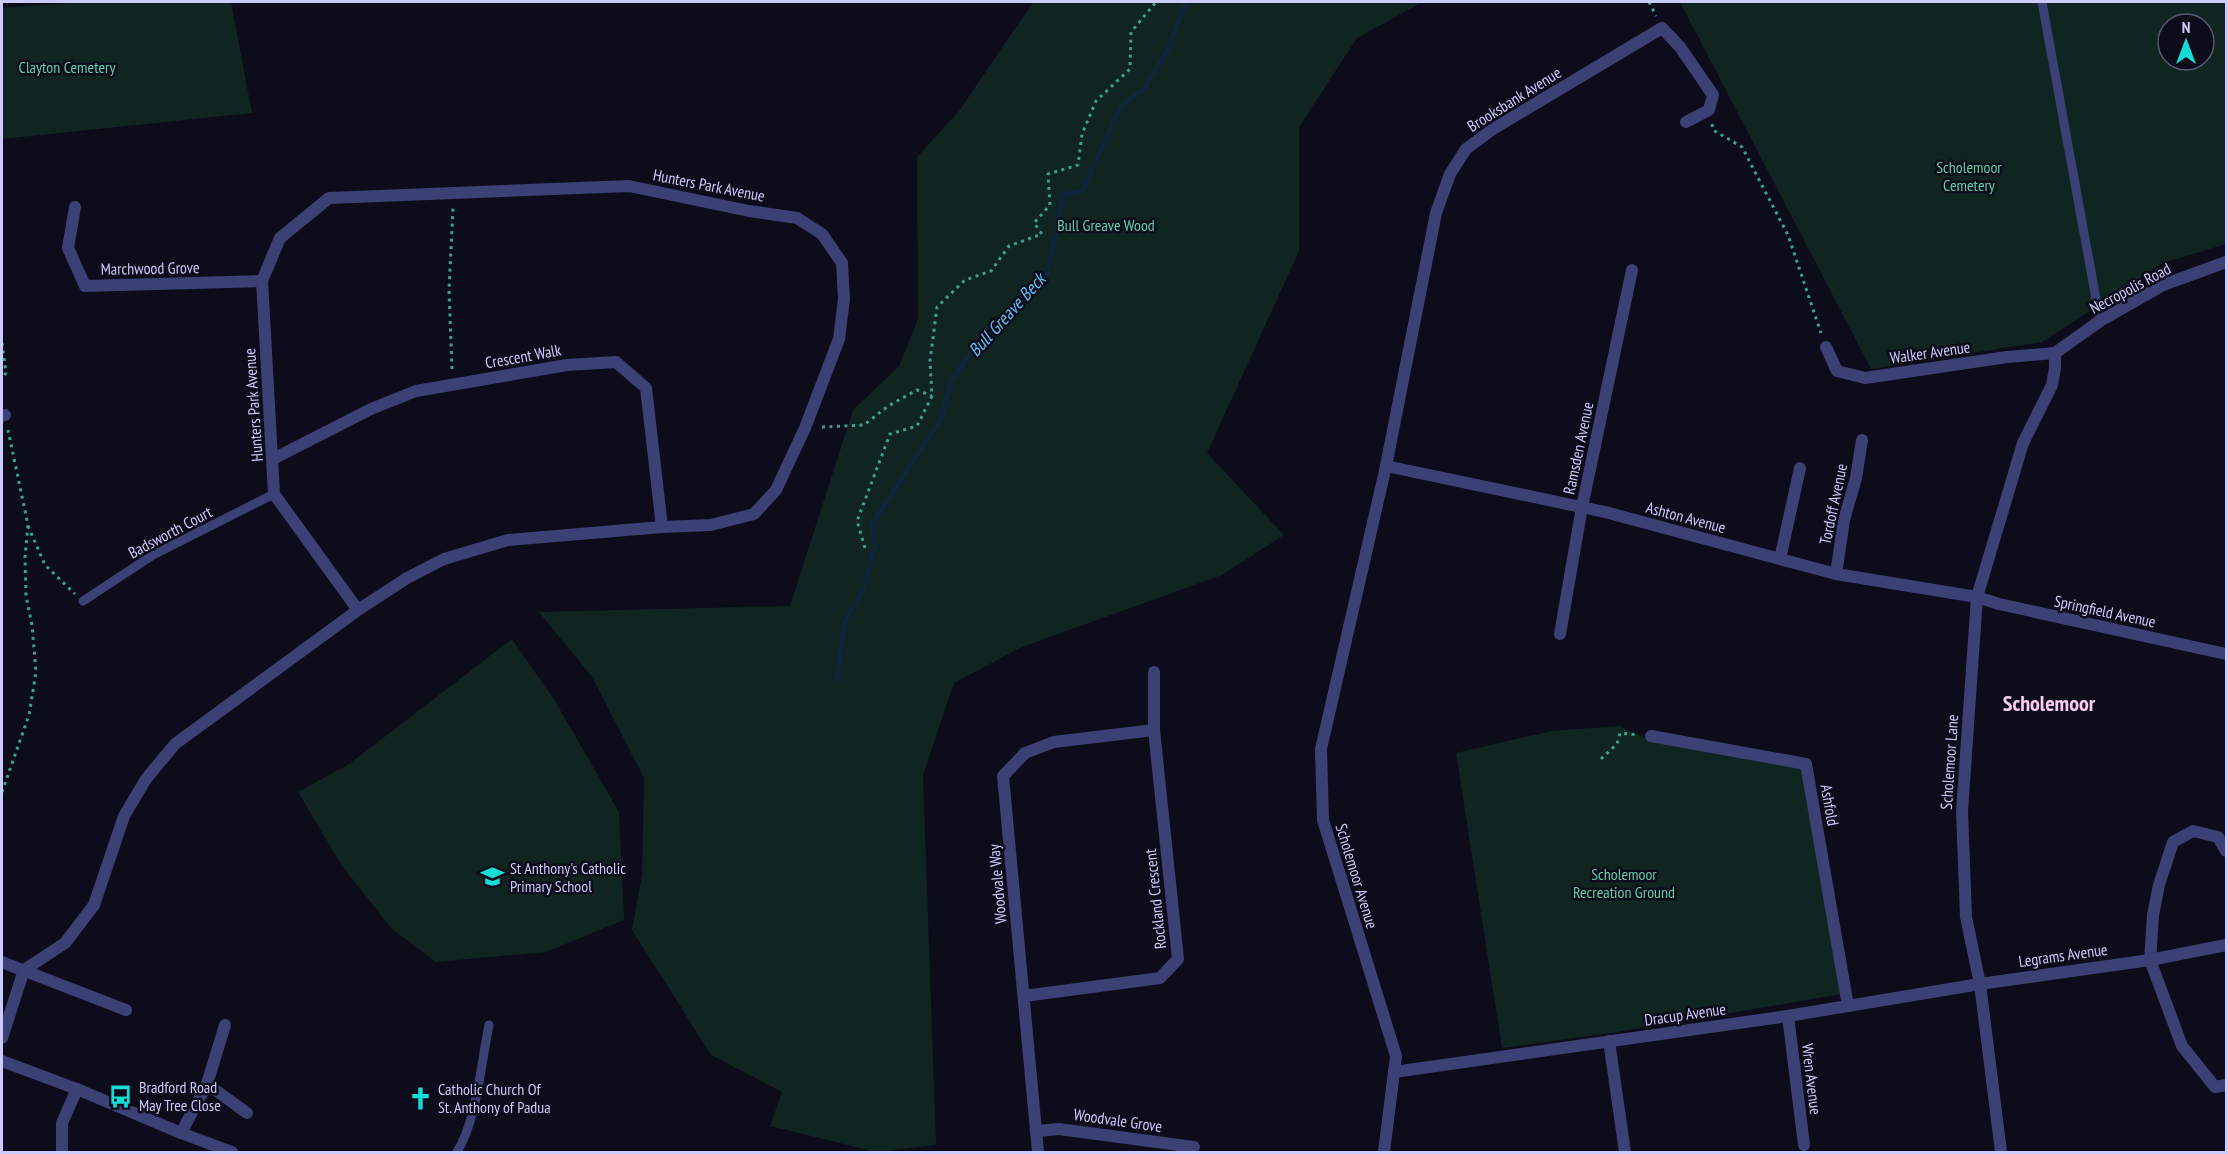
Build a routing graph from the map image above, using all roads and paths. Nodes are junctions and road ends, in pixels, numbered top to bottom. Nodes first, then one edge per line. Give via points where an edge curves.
1 (1156, 2) edge
2 (2042, 2) edge
3 (1709, 110) junction
4 (1686, 122) dead end
5 (453, 191) junction
6 (75, 207) dead end
7 (2226, 262) edge
8 (1632, 270) dead end
9 (262, 281) junction
10 (2100, 321) junction
11 (2, 344) edge
12 (1826, 347) joint
13 (2055, 353) junction
14 (2, 378) edge
15 (452, 386) junction
16 (932, 396) junction
17 (3, 416) edge
18 (805, 428) junction
19 (1862, 440) dead end
20 (273, 459) junction
21 (1386, 466) junction
22 (1800, 468) dead end
23 (274, 494) junction
24 (1582, 507) junction
25 (28, 525) junction
26 (662, 526) junction
27 (865, 548) dead end
28 (1780, 559) junction
29 (1836, 574) junction
30 (1977, 597) junction
31 (82, 601) joint
32 (358, 610) junction
33 (1560, 634) dead end
34 (2226, 654) edge
35 (1154, 672) dead end
36 (1154, 730) junction
37 (1651, 736) joint
38 (1601, 759) dead end
39 (2, 792) edge
40 (2226, 851) edge
41 (2226, 945) edge
42 (2150, 960) junction
43 (2, 962) edge
44 (24, 970) junction
45 (1980, 984) junction
46 (1024, 996) junction
47 (1848, 1006) junction
48 (126, 1010) dead end
49 (1788, 1016) junction
50 (225, 1025) dead end
51 (489, 1025) dead end
52 (2, 1038) edge
53 (1609, 1041) junction
54 (2, 1061) edge
55 (1394, 1072) junction
56 (207, 1084) junction
57 (2226, 1085) edge
58 (77, 1089) junction
59 (247, 1113) dead end
60 (1038, 1131) junction
61 (181, 1133) junction
62 (1804, 1145) dead end
63 (1194, 1147) dead end
64 (62, 1152) edge
65 (232, 1152) edge
66 (457, 1152) edge
67 (1038, 1152) edge
68 (1384, 1152) edge
69 (1625, 1152) edge
70 (2001, 1152) edge

1 - 16 path via 1131,32 1130,69 1096,101 1083,134 1078,165 1048,174 1050,205 1034,223 1042,234 1009,246 991,271 965,280 937,307 930,361
2 - 10 lane
3 - 4 street
3 - 12 path via 1713,130 1742,147 1779,218 1798,260
3 - 21 street, Brooksbank Avenue via 1713,95 1662,28 1466,149 1450,174 1436,213
5 - 9 street, Hunters Park Avenue via 328,198 280,238
5 - 15 path via 449,290
5 - 18 street, Hunters Park Avenue via 629,186 797,218 822,234 842,263 844,299 839,339
6 - 9 street, Marchwood Grove via 68,248 85,286
7 - 10 street, Necropolis Road via 2163,285
8 - 24 street, Ramsden Avenue
9 - 20 street, Hunters Park Avenue
10 - 13 street, Necropolis Road
11 - 14 path via 6,373
12 - 13 street, Walker Avenue via 1837,371 1865,378
13 - 30 street, Scholemoor Lane via 2052,385 2023,443
15 - 20 street, Crescent Walk via 416,391 371,409
15 - 26 street, Crescent Walk via 567,365 616,362 646,388
16 - 18 path via 917,390 864,425
16 - 27 path via 917,426 890,434 857,521
17 - 25 path
18 - 26 street, Hunters Park Avenue via 776,490 754,514 711,525
19 - 29 street, Tordoff Avenue
20 - 23 street, Hunters Park Avenue
21 - 24 street, Ashton Avenue
21 - 55 street, Scholemoor Avenue via 1321,749 1323,820 1396,1056
22 - 28 street
23 - 31 lane, Badsworth Court via 153,555
23 - 32 street
24 - 28 street, Ashton Avenue
24 - 33 street, Ramsden Avenue
25 - 31 path via 45,565
25 - 39 path via 26,596 36,672 29,715
26 - 32 street, Hunters Park Avenue via 508,540 444,559
28 - 29 street, Ashton Avenue
29 - 30 street, Ashton Avenue
30 - 34 street, Springfield Avenue
30 - 45 street, Scholemoor Lane via 1962,811 1966,917
32 - 44 street, Hunters Park Avenue via 175,744 146,779 124,816 94,905 65,943
35 - 36 street, Rockland Crescent
36 - 46 street, Woodvale Way via 1054,742 1024,753 1003,776
36 - 46 street, Rockland Crescent via 1178,959 1160,978
37 - 38 path via 1620,733 1617,744
37 - 47 street, Ashfold via 1806,764
40 - 42 street via 2218,837 2193,831 2173,842 2153,915
41 - 42 street, Legrams Avenue
42 - 45 street, Legrams Avenue
42 - 57 street via 2182,1047 2215,1087
43 - 44 street
44 - 48 street
44 - 52 street
45 - 47 street, Dracup Avenue
45 - 70 street, Scholemoor Lane
46 - 60 street, Woodvale Way
47 - 49 street, Dracup Avenue
49 - 53 street, Dracup Avenue
49 - 62 street, Wren Avenue
50 - 56 street
51 - 66 lane via 471,1119
53 - 55 street, Dracup Avenue
53 - 69 street
54 - 58 street
55 - 68 street, Scholemoor Avenue
56 - 59 street
56 - 61 street
58 - 61 street
58 - 64 street via 62,1123
60 - 63 street, Woodvale Grove via 1059,1128
60 - 67 street, Woodvale Way
61 - 65 street

